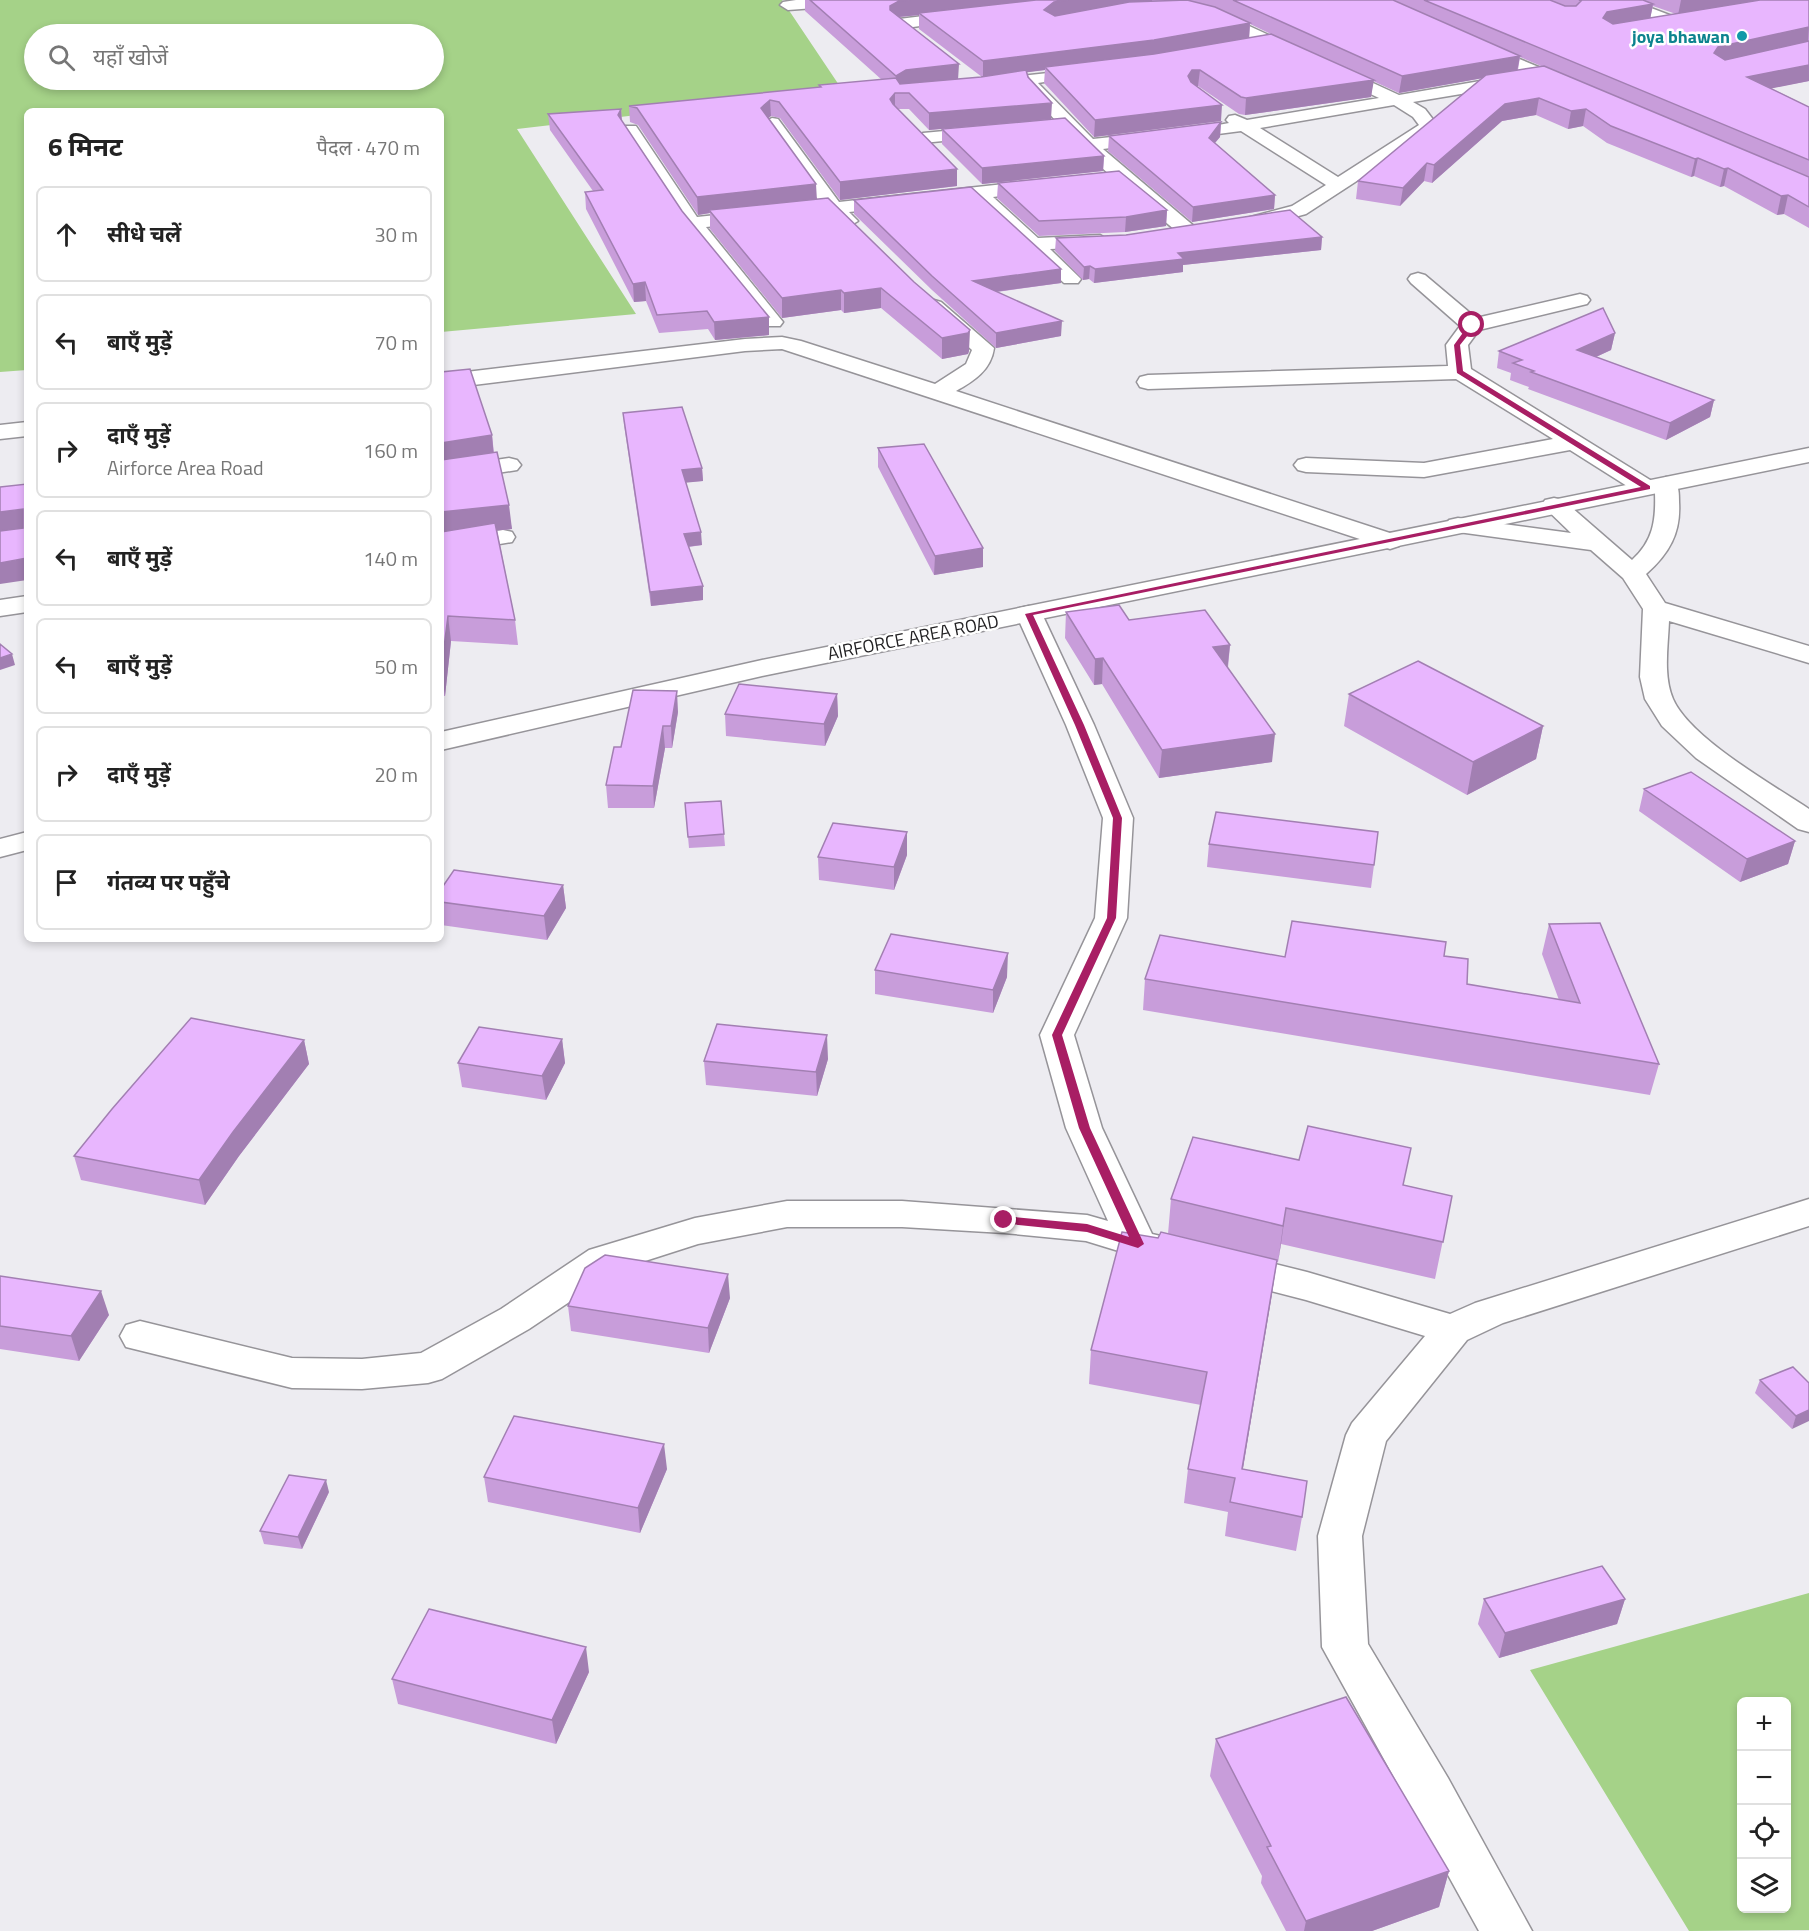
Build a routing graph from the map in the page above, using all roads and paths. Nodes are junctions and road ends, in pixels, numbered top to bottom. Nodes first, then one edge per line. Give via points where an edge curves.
1 (868, 0) edge
2 (1616, 0) edge
3 (788, 5) dead end
4 (1194, 9) edge
5 (979, 15) edge
6 (1643, 27) edge
7 (915, 37) edge
8 (1460, 40) edge
9 (1274, 42) junction
10 (1241, 48) edge
11 (1086, 55) edge
12 (1544, 75) junction
13 (974, 84) edge
14 (1035, 87) edge
15 (1581, 92) edge
16 (1397, 100) junction
17 (1224, 113) edge
18 (772, 123) edge
19 (908, 123) edge
20 (1242, 126) junction
21 (630, 130) edge
22 (1005, 130) edge
23 (922, 138) junction
24 (1087, 145) junction
25 (938, 154) edge
26 (962, 177) dead end
27 (1120, 177) junction
28 (1096, 180) edge
29 (1061, 184) edge
30 (1339, 185) junction
31 (977, 193) junction
32 (834, 208) junction
33 (692, 223) junction
34 (1230, 225) edge
35 (1209, 228) edge
36 (1188, 231) junction
37 (858, 232) edge
38 (1167, 234) edge
39 (1125, 240) edge
40 (1034, 244) junction
41 (1071, 279) dead end
42 (1418, 279) dead end
43 (923, 296) edge
44 (1580, 300) dead end
45 (773, 322) dead end
46 (1472, 325) junction
47 (1460, 372) junction
48 (444, 382) edge
49 (1148, 382) dead end
50 (939, 391) junction
51 (24, 429) edge
52 (0, 432) edge
53 (1576, 442) junction
54 (1809, 455) edge
55 (509, 465) dead end
56 (1306, 465) dead end
57 (444, 475) edge
58 (1657, 486) junction
59 (1554, 505) junction
60 (1458, 525) junction
61 (503, 537) dead end
62 (1390, 541) junction
63 (1600, 544) junction
64 (444, 546) edge
65 (1632, 573) junction
66 (24, 604) edge
67 (0, 608) edge
68 (1656, 609) junction
69 (1029, 614) junction
70 (1809, 655) edge
71 (444, 740) edge
72 (1809, 823) edge
73 (24, 842) edge
74 (0, 848) edge
75 (1809, 1212) edge
76 (1138, 1244) junction
77 (1453, 1330) junction
78 (140, 1336) dead end
79 (1506, 1931) edge

1 - 3 street
2 - 6 street via 1680,21
4 - 9 street via 1219,16
5 - 7 street via 899,24
8 - 12 street
9 - 10 street
9 - 16 street
11 - 13 street via 1102,70
12 - 15 street
12 - 16 street
14 - 24 street via 1059,125
16 - 20 street
16 - 30 street via 1419,113 1430,126
17 - 20 street
18 - 32 street
19 - 23 street
20 - 24 street
20 - 30 street
21 - 33 street
22 - 23 street
23 - 25 street
24 - 27 street
26 - 31 street
27 - 28 street
27 - 36 street
29 - 31 street
30 - 34 street via 1299,210
31 - 32 street
31 - 40 street
32 - 33 street
32 - 37 street
33 - 45 street
35 - 36 street
36 - 38 street
39 - 40 street
40 - 41 street
42 - 46 street
43 - 50 street via 983,348 983,358 975,368
44 - 46 street
46 - 47 street via 1457,345
47 - 49 street
47 - 53 street
48 - 50 street via 782,343
50 - 62 street
51 - 52 street
53 - 56 street via 1424,470
53 - 58 street
54 - 58 street, AIRFORCE AREA ROAD
55 - 57 street
58 - 59 street, AIRFORCE AREA ROAD
58 - 65 street via 1669,519 1652,557
59 - 60 street, AIRFORCE AREA ROAD
59 - 63 street
60 - 62 street, AIRFORCE AREA ROAD
60 - 63 street
61 - 64 street
62 - 69 street, AIRFORCE AREA ROAD
63 - 65 street
65 - 68 street
66 - 67 street
68 - 70 street
68 - 72 street via 1654,677 1659,699 1672,720 1706,752
69 - 71 street, AIRFORCE AREA ROAD via 762,668
69 - 76 street via 1118,818 1112,918 1057,1035 1084,1128
73 - 74 street
75 - 77 street via 1489,1313
76 - 77 street via 1307,1286
76 - 78 street via 1087,1228 1004,1220 902,1214 787,1214 695,1231 603,1260 515,1319 428,1368 362,1374 292,1372
77 - 79 street via 1367,1435 1340,1536 1346,1647

